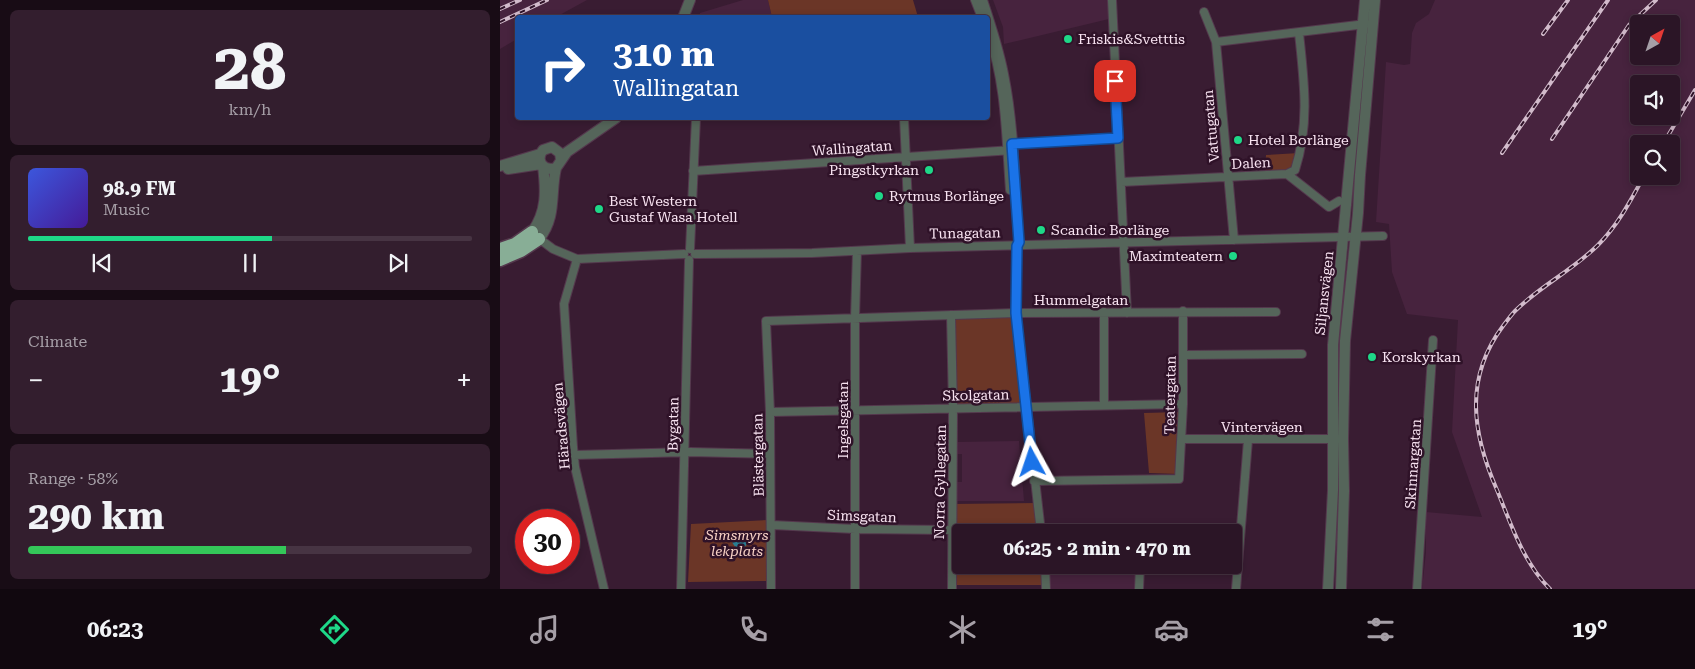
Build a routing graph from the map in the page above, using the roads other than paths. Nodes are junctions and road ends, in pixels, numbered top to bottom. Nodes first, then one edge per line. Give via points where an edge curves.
1 (684, 0) edge
2 (690, 0) edge
3 (975, 0) edge
4 (983, 0) edge
5 (1112, 0) edge
6 (1364, 0) edge
7 (1375, 0) edge
8 (1204, 12) dead end
9 (679, 15) edge
10 (684, 15) edge
11 (981, 15) edge
12 (988, 15) edge
13 (990, 21) edge
14 (1368, 24) junction
15 (1299, 33) junction
16 (990, 41) edge
17 (1216, 42) junction
18 (603, 120) edge
19 (613, 120) edge
20 (696, 120) edge
21 (904, 120) edge
22 (1118, 138) junction
23 (1010, 147) junction
24 (555, 148) junction
25 (906, 157) junction
26 (541, 162) junction
27 (558, 164) junction
28 (500, 166) edge
29 (522, 167) junction
30 (500, 170) edge
31 (693, 171) junction
32 (1287, 174) junction
33 (1228, 177) junction
34 (1121, 182) junction
35 (545, 186) junction
36 (1339, 201) dead end
37 (535, 235) junction
38 (1343, 236) junction
39 (1356, 236) junction
40 (1383, 236) dead end
41 (1234, 240) junction
42 (1124, 243) junction
43 (1017, 246) junction
44 (500, 248) edge
45 (910, 248) junction
46 (857, 251) junction
47 (690, 254) junction
48 (500, 260) edge
49 (577, 260) junction
50 (1183, 311) junction
51 (1104, 312) junction
52 (1276, 312) dead end
53 (1016, 313) junction
54 (1127, 313) junction
55 (951, 314) junction
56 (854, 318) junction
57 (766, 321) joint
58 (1433, 340) dead end
59 (1302, 354) dead end
60 (1184, 355) junction
61 (1183, 404) junction
62 (1104, 405) junction
63 (1027, 406) junction
64 (954, 408) junction
65 (856, 410) junction
66 (770, 412) junction
67 (1338, 439) junction
68 (1182, 440) junction
69 (1248, 440) junction
70 (684, 452) junction
71 (770, 454) junction
72 (574, 456) junction
73 (1034, 481) junction
74 (952, 524) edge
75 (1040, 524) edge
76 (1239, 524) edge
77 (772, 525) junction
78 (855, 529) junction
79 (952, 530) edge
80 (952, 574) edge
81 (1045, 574) edge
82 (1140, 574) edge
83 (1236, 574) edge
84 (604, 589) edge
85 (681, 589) edge
86 (771, 589) edge
87 (855, 589) edge
88 (952, 589) edge
89 (1046, 589) edge
90 (1139, 589) edge
91 (1236, 589) edge
92 (1328, 589) edge
93 (1341, 589) edge
94 (1417, 589) edge

1 - 9 street
2 - 10 street
3 - 11 street
4 - 12 street
5 - 22 street
6 - 14 street, Siljansvägen
7 - 14 street, Siljansvägen
8 - 17 street, Vattugatan
13 - 23 street via 1004,76
14 - 15 street
14 - 38 street, Siljansvägen
14 - 39 street, Siljansvägen
15 - 17 street
15 - 32 street via 1305,125 1295,170
16 - 23 street
17 - 33 street, Vattugatan
18 - 24 street via 564,146
19 - 27 street via 567,152
20 - 31 street, Bygatan
21 - 25 street
22 - 23 street, Wallingatan
22 - 34 street
23 - 25 street, Wallingatan
23 - 43 street
24 - 26 street via 546,148
24 - 27 street via 560,153
25 - 31 street, Wallingatan
25 - 45 street
26 - 27 street via 549,169
26 - 28 street
26 - 29 street
26 - 35 street
27 - 37 street via 550,219 543,233
29 - 30 street
29 - 35 street via 536,173
31 - 47 street, Bygatan
32 - 33 street, Dalen
32 - 36 street, Dalen via 1329,207
33 - 34 street, Dalen
33 - 41 street, Vattugatan
34 - 42 street
35 - 37 street via 543,212
37 - 44 highway
37 - 48 highway via 522,251
37 - 49 street, Tunagatan via 553,249
38 - 39 street, Tunagatan
38 - 41 street, Tunagatan
38 - 67 street, Siljansvägen via 1333,345
39 - 40 street, Tunagatan
39 - 67 street, Siljansvägen
41 - 42 street, Tunagatan
42 - 43 street, Tunagatan
42 - 54 street
43 - 45 street, Tunagatan
43 - 53 street
45 - 46 street, Tunagatan
46 - 47 street, Tunagatan
46 - 56 street, Ingelsgatan
47 - 49 street, Tunagatan
47 - 70 street, Bygatan
49 - 72 street, Häradsvägen via 564,304
50 - 52 street, Hummelgatan
50 - 54 street, Hummelgatan
50 - 60 street, Teatergatan
51 - 53 street, Hummelgatan
51 - 54 street, Hummelgatan
51 - 62 street
53 - 55 street, Hummelgatan
53 - 63 street
55 - 56 street, Hummelgatan
55 - 64 street, Norra Gyllegatan
56 - 57 street, Hummelgatan
56 - 65 street, Ingelsgatan
57 - 66 street, Blästergatan
58 - 94 street, Skinnargatan
59 - 60 street
60 - 61 street, Teatergatan
61 - 62 street, Skolgatan
61 - 68 street, Teatergatan
62 - 63 street, Skolgatan
63 - 64 street, Skolgatan
63 - 73 street
64 - 65 street, Skolgatan
64 - 74 street, Norra Gyllegatan
65 - 66 street, Skolgatan
65 - 78 street, Ingelsgatan
66 - 71 street, Blästergatan
67 - 69 street, Vintervägen
67 - 92 street, Siljansvägen
67 - 93 street, Siljansvägen via 1344,491
68 - 69 street, Vintervägen
68 - 73 street, Teatergatan via 1179,479
69 - 76 street
70 - 71 street
70 - 72 street
70 - 85 street, Bygatan
71 - 77 street, Blästergatan
72 - 84 street, Häradsvägen
73 - 75 street
77 - 78 street, Simsgatan
77 - 86 street, Blästergatan
78 - 79 street, Simsgatan
78 - 87 street, Ingelsgatan
80 - 88 street, Norra Gyllegatan
81 - 89 street
82 - 90 street
83 - 91 street

